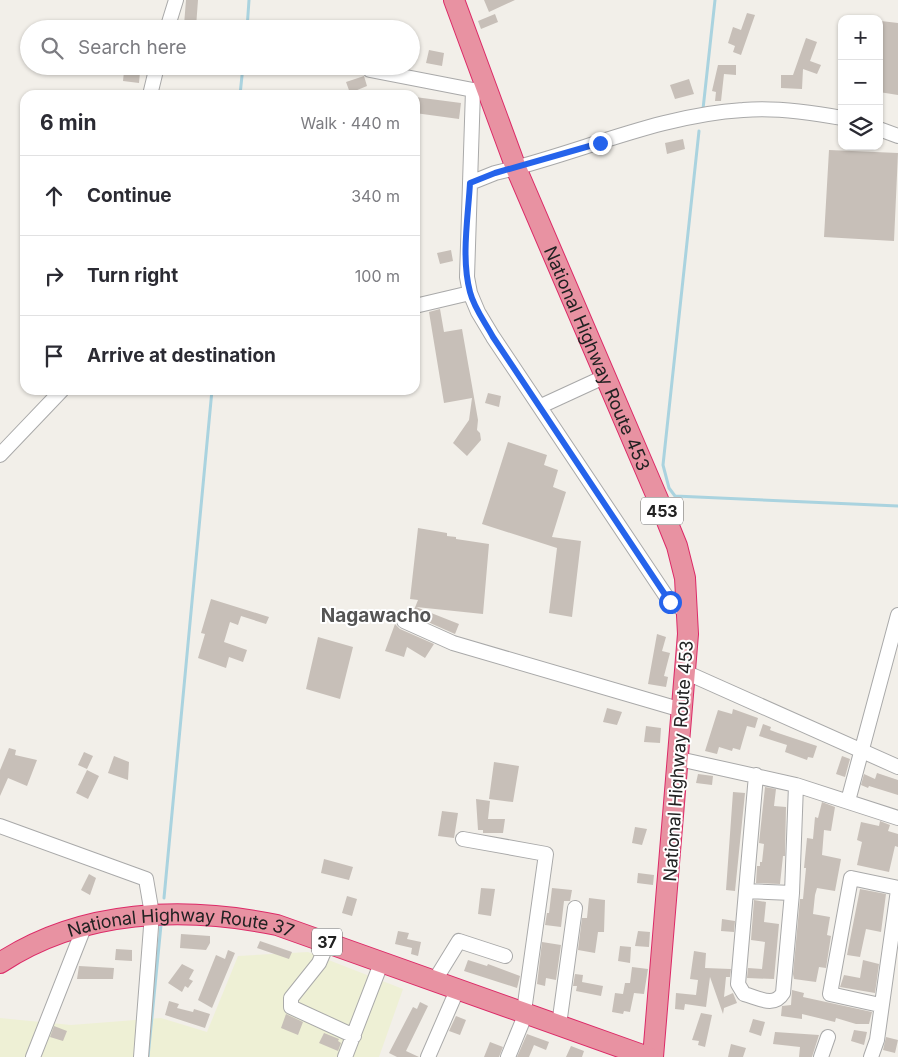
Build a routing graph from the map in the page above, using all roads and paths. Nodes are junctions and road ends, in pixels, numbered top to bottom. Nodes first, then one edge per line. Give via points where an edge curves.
1 (176, 0) edge
2 (454, 0) edge
3 (170, 20) edge
4 (155, 75) edge
5 (399, 75) edge
6 (480, 89) junction
7 (151, 90) edge
8 (838, 118) edge
9 (883, 130) edge
10 (898, 136) edge
11 (516, 168) junction
12 (470, 183) junction
13 (470, 293) junction
14 (420, 305) edge
15 (604, 376) junction
16 (57, 395) edge
17 (541, 406) junction
18 (0, 456) edge
19 (688, 612) junction
20 (898, 614) edge
21 (404, 621) dead end
22 (685, 672) junction
23 (682, 710) junction
24 (863, 752) junction
25 (679, 759) junction
26 (898, 767) edge
27 (756, 775) junction
28 (796, 785) junction
29 (848, 801) junction
30 (898, 818) edge
31 (0, 826) edge
32 (463, 839) dead end
33 (898, 889) edge
34 (746, 891) junction
35 (792, 893) junction
36 (575, 908) dead end
37 (152, 914) junction
38 (85, 926) junction
39 (328, 942) junction
40 (505, 956) dead end
41 (382, 962) junction
42 (0, 963) edge
43 (435, 980) junction
44 (458, 988) junction
45 (880, 1004) junction
46 (525, 1012) junction
47 (559, 1025) junction
48 (354, 1036) junction
49 (828, 1037) dead end
50 (33, 1057) edge
51 (140, 1057) edge
52 (346, 1057) edge
53 (428, 1057) edge
54 (508, 1057) edge
55 (648, 1057) edge
56 (652, 1057) edge
57 (822, 1057) edge
58 (871, 1057) edge

1 - 3 street
2 - 6 highway, National Highway Route 453 / 453
4 - 7 street
5 - 6 street
6 - 11 highway, National Highway Route 453 / 453
6 - 12 street
8 - 11 street via 768,109 717,112
9 - 10 street
11 - 12 street
11 - 15 highway, National Highway Route 453 / 453
12 - 13 street via 466,242
13 - 14 street
13 - 17 street via 493,337
15 - 17 street
15 - 19 highway, National Highway Route 453 / 453 via 677,546 685,578
16 - 18 street
17 - 19 street via 670,602
19 - 22 highway, National Highway Route 453 / 453
20 - 24 street
21 - 23 street via 453,643
22 - 23 highway, National Highway Route 453 / 453
22 - 24 street
23 - 25 highway, National Highway Route 453 / 453
24 - 26 street
24 - 29 street
25 - 27 street
25 - 56 highway, National Highway Route 453 / 453
27 - 28 street
27 - 34 street
28 - 29 street
28 - 35 street
29 - 30 street
31 - 37 street via 146,879
32 - 46 street via 546,854
33 - 45 street
33 - 45 street via 851,878 830,994
34 - 35 street
34 - 35 street via 738,984 744,994 771,1002 784,992
36 - 47 street
37 - 38 highway, National Highway Route 37 / 37
37 - 39 highway, National Highway Route 37 / 37 via 238,916 277,924
37 - 51 street
38 - 42 highway, National Highway Route 37 / 37 via 35,943
38 - 50 street
39 - 41 highway, National Highway Route 37 / 37
39 - 48 street via 319,963 291,998 291,1007
40 - 43 street via 459,941
41 - 43 highway, National Highway Route 37 / 37
41 - 48 street
43 - 44 highway, National Highway Route 37 / 37
44 - 46 highway, National Highway Route 37 / 37
44 - 53 street
45 - 58 street via 877,1040
46 - 47 highway, National Highway Route 37 / 37
46 - 54 street
47 - 55 highway, National Highway Route 37 / 37
48 - 52 street
49 - 57 street

